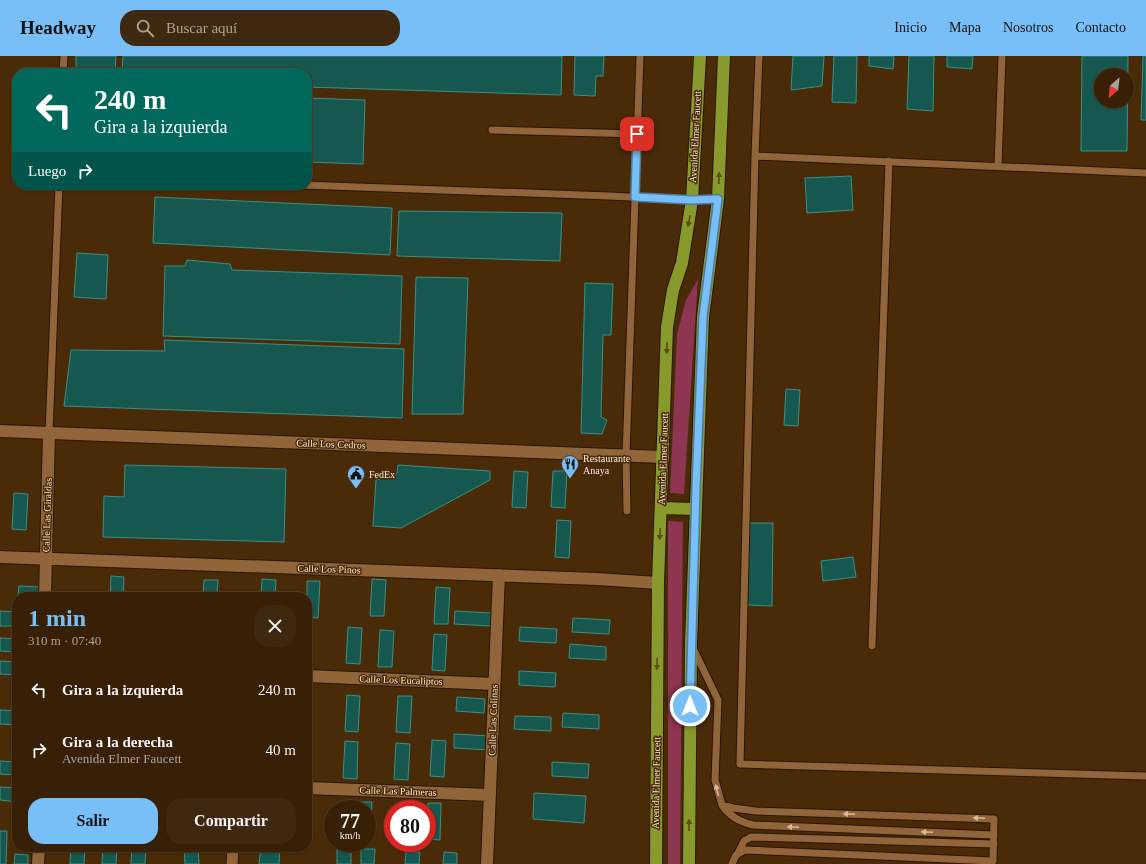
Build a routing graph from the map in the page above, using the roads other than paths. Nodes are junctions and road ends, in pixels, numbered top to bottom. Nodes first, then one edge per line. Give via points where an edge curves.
1 (64, 56) edge
2 (640, 56) edge
3 (700, 56) edge
4 (724, 56) edge
5 (759, 56) edge
6 (1002, 56) edge
7 (63, 68) edge
8 (492, 130) dead end
9 (637, 134) junction
10 (756, 156) junction
11 (889, 161) junction
12 (998, 166) junction
13 (1146, 173) edge
14 (312, 185) edge
15 (59, 190) edge
16 (635, 197) junction
17 (718, 199) junction
18 (692, 200) junction
19 (0, 431) edge
20 (50, 433) junction
21 (626, 456) junction
22 (663, 457) junction
23 (661, 508) junction
24 (695, 509) junction
25 (627, 511) dead end
26 (0, 557) edge
27 (46, 559) junction
28 (499, 575) junction
29 (658, 583) junction
30 (45, 592) edge
31 (691, 643) junction
32 (872, 646) dead end
33 (312, 676) edge
34 (494, 684) junction
35 (1146, 776) edge
36 (312, 788) edge
37 (490, 795) junction
38 (722, 805) junction
39 (994, 835) junction
40 (994, 844) junction
41 (39, 852) edge
42 (233, 852) edge
43 (736, 855) junction
44 (969, 862) edge
45 (993, 862) edge
46 (38, 864) edge
47 (232, 864) edge
48 (487, 864) edge
49 (656, 864) edge
50 (689, 864) edge
51 (732, 864) edge

1 - 7 lane
2 - 9 lane
3 - 18 highway, Avenida Elmer Faucett
17 -> 4 highway
5 - 10 lane
6 - 12 lane
8 - 9 lane
9 - 16 lane
10 - 11 lane
10 - 35 lane via 740,764
11 - 12 lane
11 - 32 lane
12 - 13 lane
14 - 16 lane
15 - 20 lane
16 - 18 lane
16 - 21 lane
17 - 18 lane
17 - 24 highway via 703,317
18 -> 22 highway, Avenida Elmer Faucett via 682,263 673,290 667,327
19 - 20 street, Calle Los Cedros
20 - 21 street, Calle Los Cedros
20 - 27 street, Calle Las Giraldas
21 - 22 street, Calle Los Cedros
21 - 25 lane
22 - 23 highway, Avenida Elmer Faucett
23 - 24 highway
23 -> 29 highway, Avenida Elmer Faucett
24 - 31 highway
26 - 27 street, Calle Los Pinos
27 - 28 street, Calle Los Pinos
27 - 30 street, Calle Las Giraldas
28 - 29 street, Calle Los Pinos
28 - 34 street, Calle Las Colinas
29 -> 49 highway, Avenida Elmer Faucett
38 -> 31 lane via 715,780 718,700
50 -> 31 highway
33 - 34 street, Calle Los Eucaliptos
34 - 37 street, Calle Las Colinas
36 - 37 street, Calle Las Palmeras
37 - 48 street, Calle Las Colinas
39 -> 38 lane via 753,825 727,813
39 -> 38 lane via 994,819 756,811
39 - 40 lane
40 - 43 lane via 751,837 744,841
40 - 45 lane
41 - 46 street
42 - 47 street
43 - 44 lane via 745,850
43 - 51 lane
44 - 45 lane

